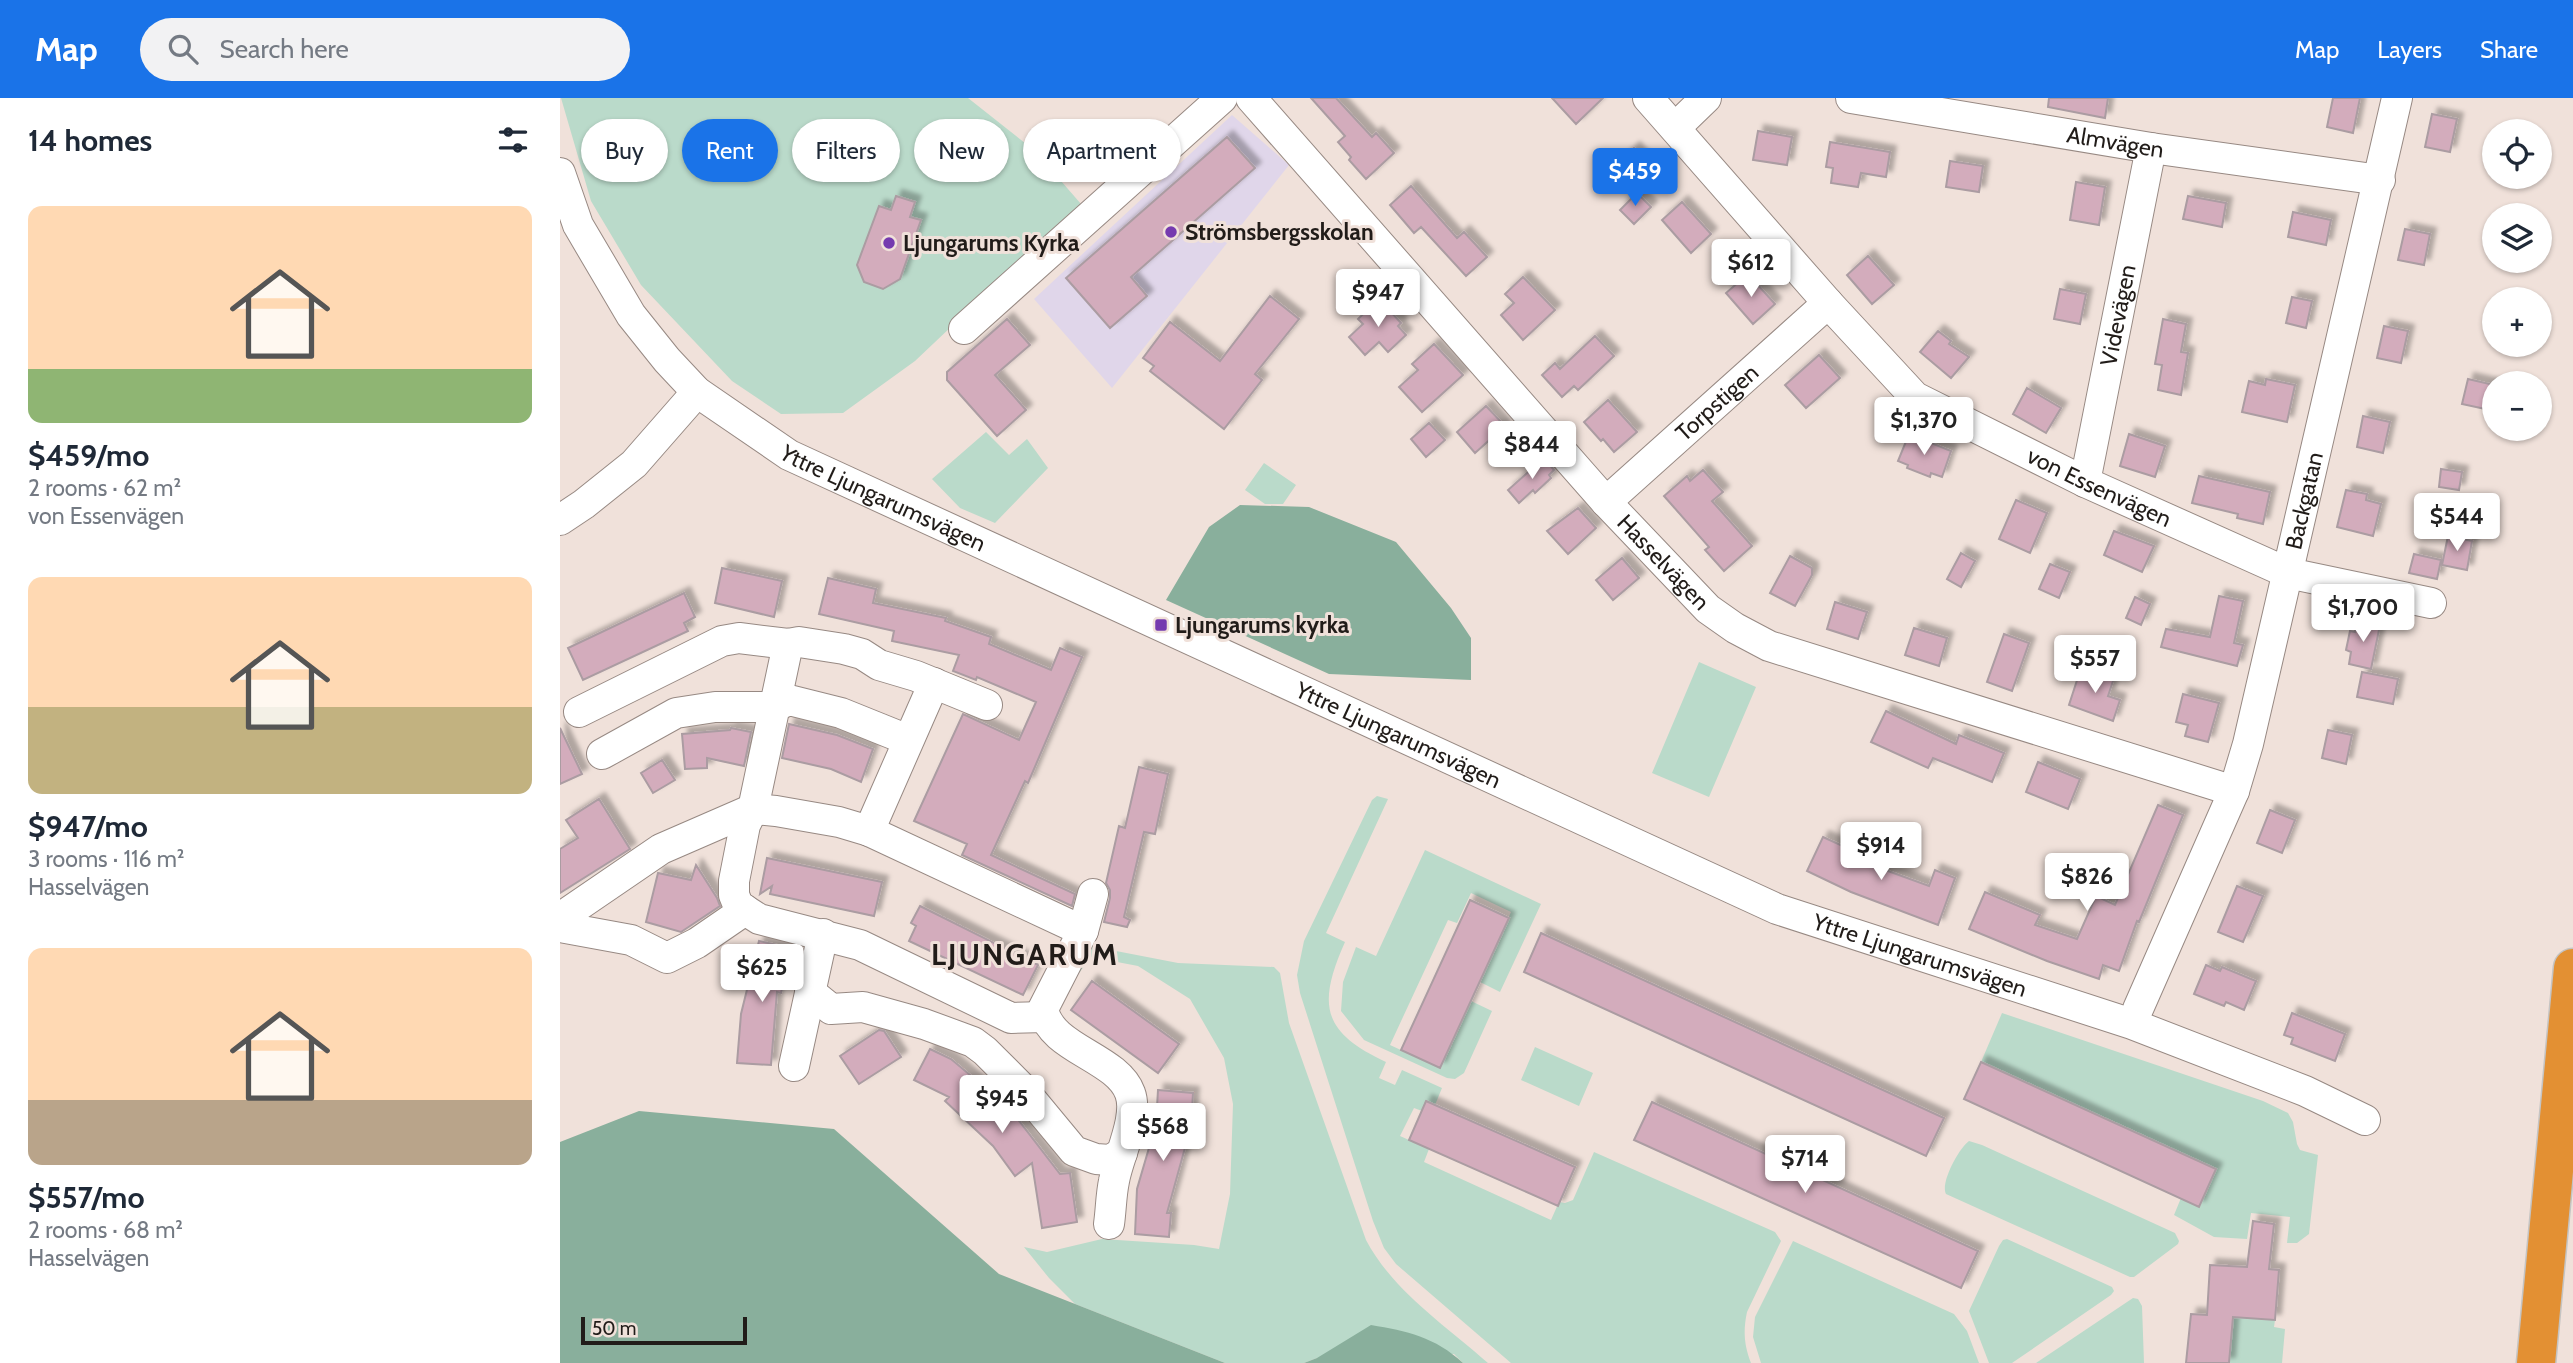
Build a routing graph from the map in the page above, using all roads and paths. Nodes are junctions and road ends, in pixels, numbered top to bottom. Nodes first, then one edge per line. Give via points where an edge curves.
1 (1222, 98) edge
2 (1251, 98) edge
3 (1648, 98) edge
4 (1706, 98) edge
5 (1851, 98) edge
6 (2397, 98) edge
7 (1676, 127) junction
8 (2151, 148) junction
9 (560, 173) edge
10 (2380, 180) junction
11 (1828, 303) junction
12 (964, 329) dead end
13 (697, 392) junction
14 (2085, 482) junction
15 (1606, 502) junction
16 (560, 520) edge
17 (2288, 573) junction
18 (2431, 604) dead end
19 (788, 644) junction
20 (934, 684) junction
21 (988, 705) dead end
22 (774, 707) junction
23 (579, 712) dead end
24 (908, 740) junction
25 (602, 754) dead end
26 (2234, 791) junction
27 (752, 809) junction
28 (869, 831) junction
29 (1093, 894) dead end
30 (745, 910) junction
31 (560, 918) edge
32 (560, 927) edge
33 (1083, 931) junction
34 (823, 934) junction
35 (2573, 968) edge
36 (810, 992) junction
37 (2138, 1009) dead end
38 (1045, 1017) junction
39 (1011, 1018) junction
40 (985, 1051) junction
41 (794, 1066) dead end
42 (2365, 1120) dead end
43 (1122, 1153) junction
44 (1109, 1224) dead end
45 (2536, 1363) edge

1 - 12 street
2 - 15 street, Hasselvägen
3 - 7 street, von Essenvägen
4 - 7 street
5 - 8 street, Almvägen
6 - 10 street, Backgatan
7 - 11 street, von Essenvägen
8 - 10 street, Almvägen
8 - 14 street, Videvägen
9 - 13 street, Yttre Ljungarumsvägen via 578,225 631,315
10 - 17 street, Backgatan
11 - 14 street, von Essenvägen via 1915,397
11 - 15 street, Torpstigen
13 - 16 street via 634,464
13 - 42 street, Yttre Ljungarumsvägen via 789,455 1777,909 2132,1024 2305,1091
14 - 17 street, von Essenvägen
15 - 26 street, Hasselvägen via 1708,609 1769,646
17 - 18 street, von Essenvägen
17 - 26 street, Backgatan
19 - 20 street via 862,654
19 - 22 street
19 - 23 street via 739,638 722,641
20 - 21 street
20 - 24 street
22 - 24 street via 789,700 806,704
22 - 25 street via 715,707 676,713
22 - 27 street
24 - 28 street
26 - 37 street, Backgatan
27 - 28 street
27 - 30 street via 734,881 734,895
27 - 31 street via 661,849
28 - 33 street
29 - 33 street
30 - 32 street via 667,958 631,940
30 - 34 street via 759,919
33 - 38 street via 1043,1009
34 - 36 street
34 - 39 street via 891,958
35 - 45 highway
36 - 40 street via 831,1009 863,1007 956,1035
36 - 41 street
38 - 39 street
38 - 43 street via 1054,1031 1118,1077 1130,1093 1132,1106
39 - 40 street
40 - 43 street via 1074,1151 1110,1160
43 - 44 street

